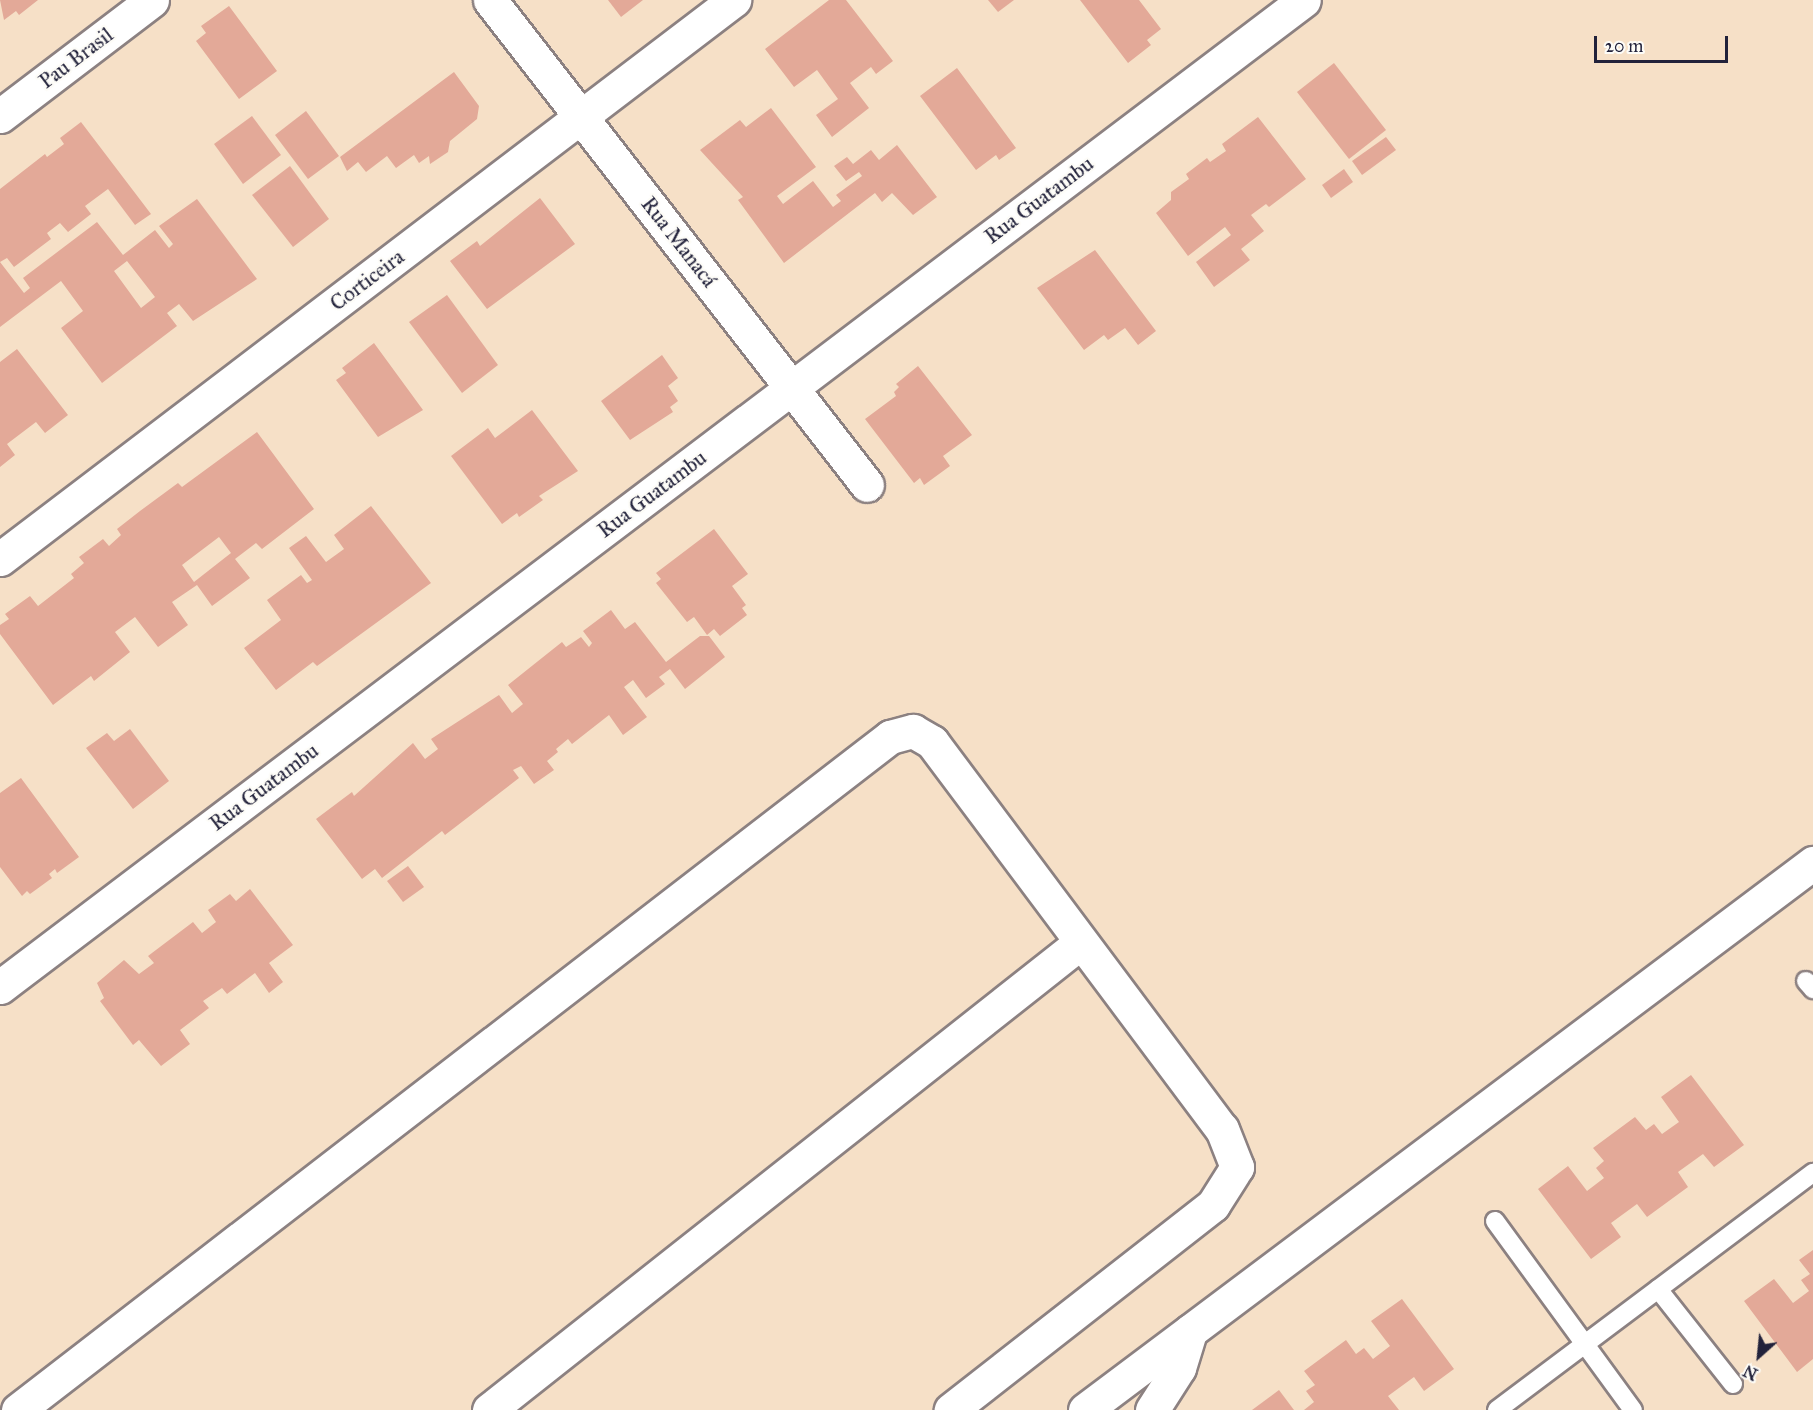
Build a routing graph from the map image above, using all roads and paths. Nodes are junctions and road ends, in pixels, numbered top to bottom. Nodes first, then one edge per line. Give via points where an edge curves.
1 (152, 0) edge
2 (490, 0) edge
3 (734, 0) edge
4 (1304, 0) edge
5 (0, 116) edge
6 (581, 117) junction
7 (792, 387) junction
8 (867, 485) dead end
9 (0, 559) edge
10 (1813, 863) edge
11 (1080, 943) junction
12 (0, 987) edge
13 (1813, 1173) edge
14 (1495, 1221) dead end
15 (1658, 1289) junction
16 (1190, 1331) junction
17 (1585, 1344) junction
18 (1732, 1384) dead end
19 (18, 1410) edge
20 (489, 1410) edge
21 (951, 1410) edge
22 (1085, 1410) edge
23 (1152, 1410) edge
24 (1497, 1410) edge
25 (1633, 1410) edge

1 - 5 street, Pau Brasil
2 - 6 street, Rua Manacá
3 - 6 street, Corticeira
4 - 7 street, Rua Guatambu
6 - 7 street, Rua Manacá
6 - 9 street, Corticeira
7 - 8 street, Rua Manacá
7 - 12 street, Rua Guatambu
10 - 16 street
11 - 19 street via 932,742 913,731 890,737
11 - 20 street
11 - 21 street via 1222,1129 1237,1167 1212,1205
13 - 15 lane
14 - 17 lane
15 - 17 lane
15 - 18 lane
16 - 22 street
16 - 23 street via 1179,1368
17 - 24 lane
17 - 25 lane

